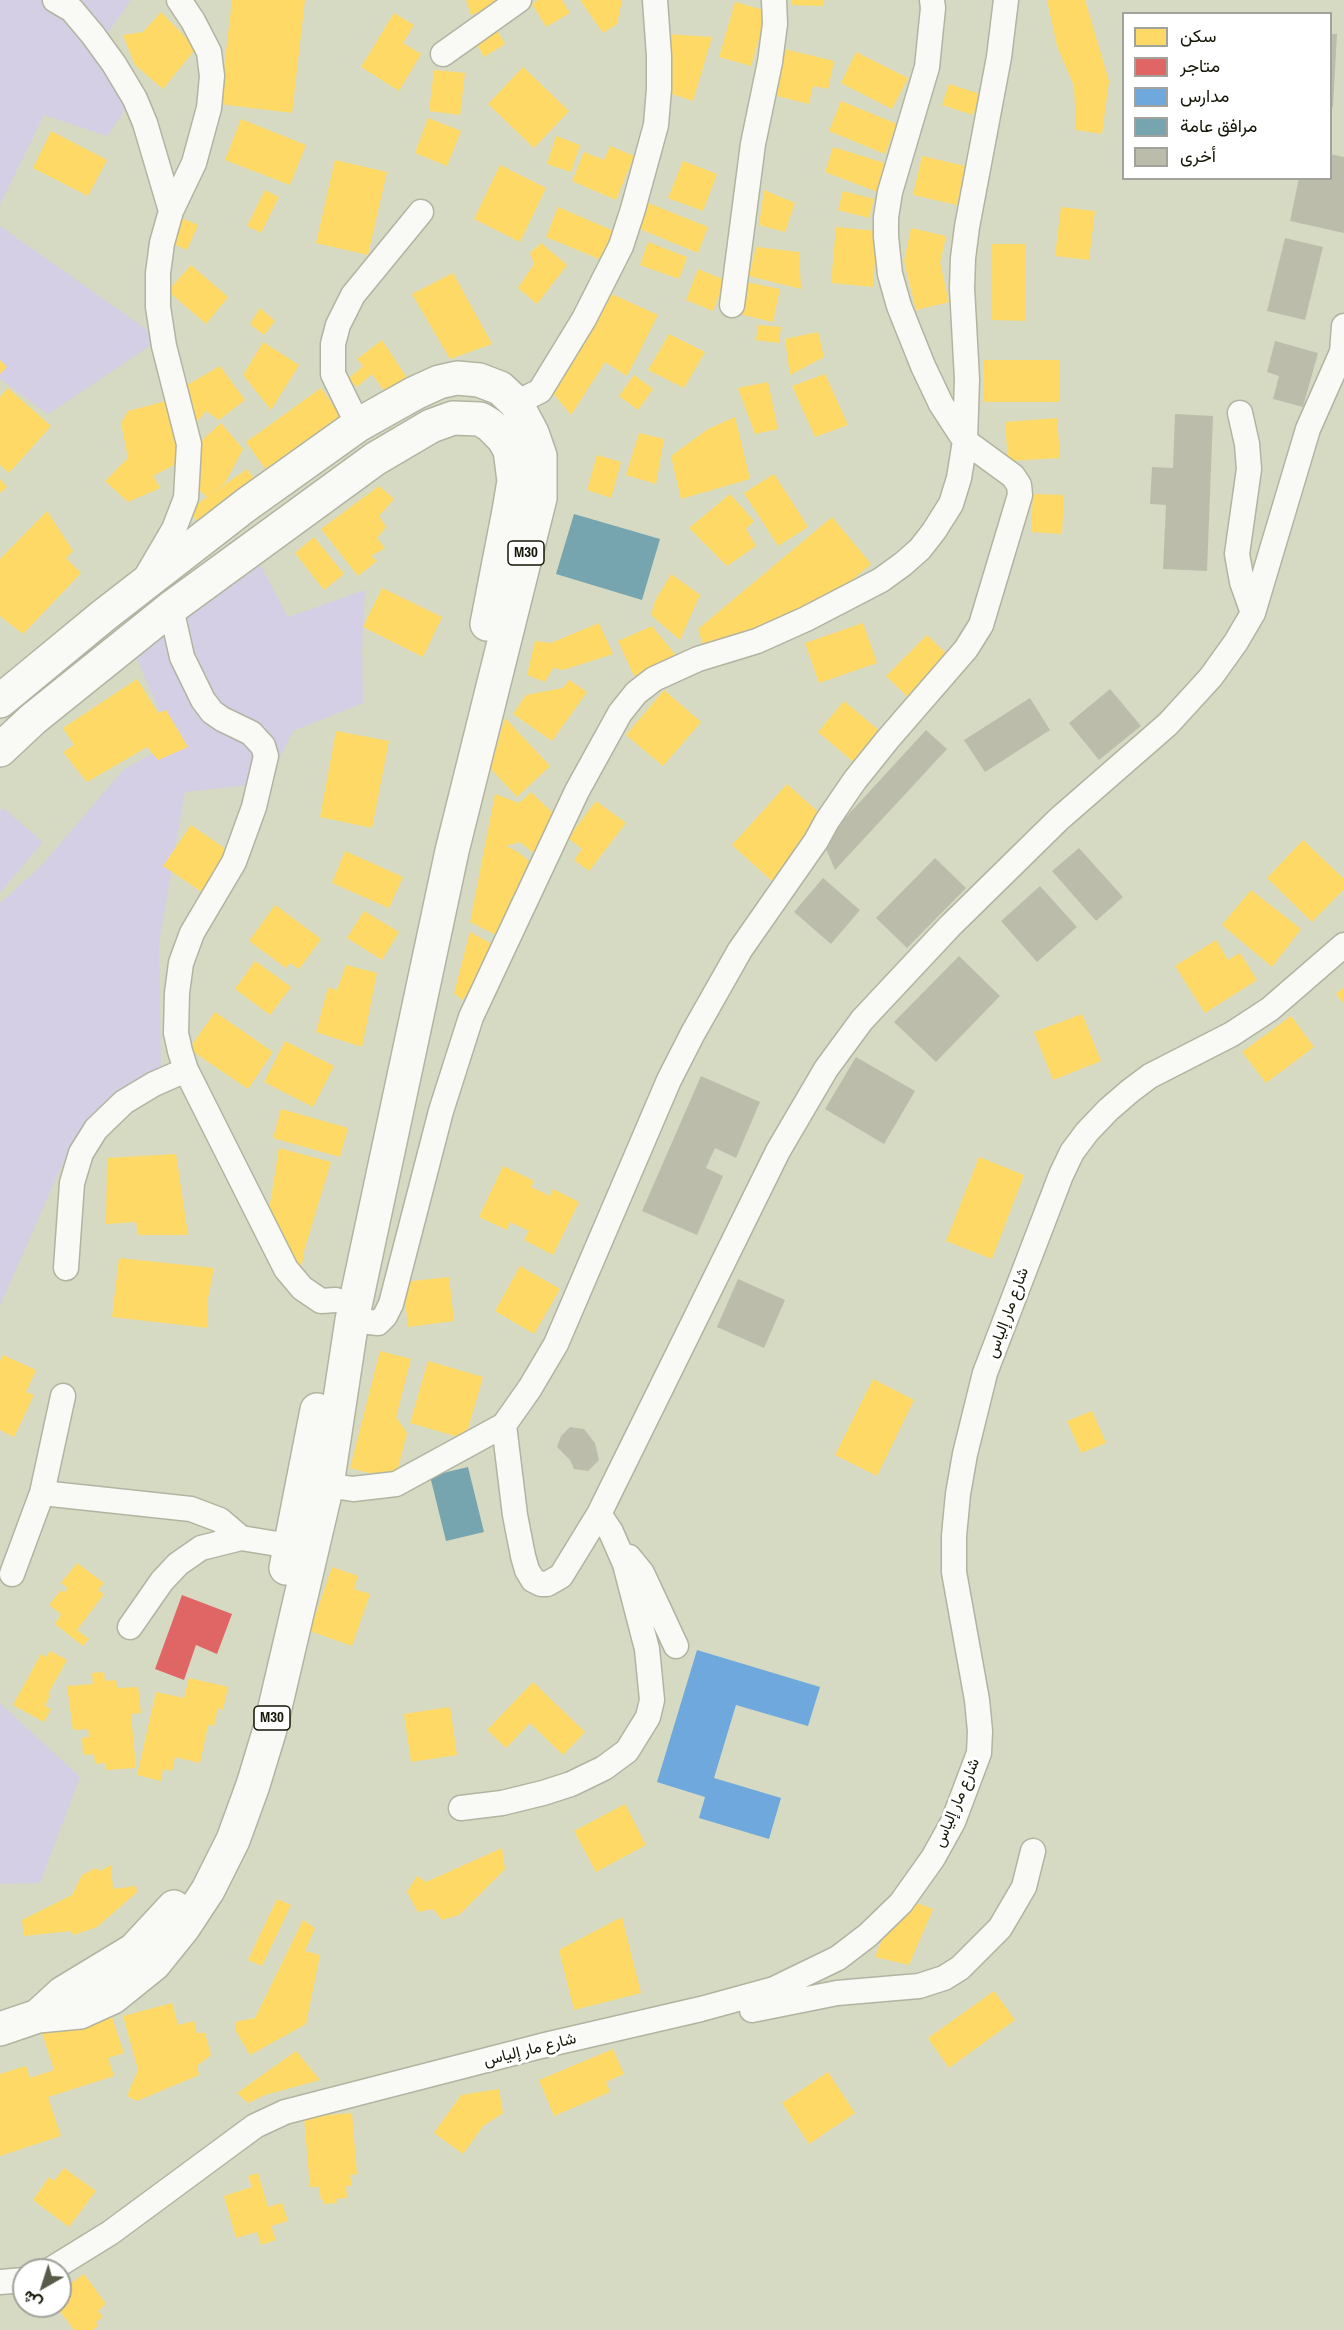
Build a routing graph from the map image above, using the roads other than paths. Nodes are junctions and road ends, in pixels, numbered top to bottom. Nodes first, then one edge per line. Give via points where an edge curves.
1 (179, 0) edge
2 (519, 0) edge
3 (655, 0) edge
4 (774, 0) edge
5 (932, 0) edge
6 (1006, 0) edge
7 (67, 3) edge
8 (443, 54) dead end
9 (171, 211) junction
10 (422, 212) dead end
11 (732, 305) dead end
12 (1344, 326) edge
13 (1343, 352) edge
14 (516, 403) junction
15 (1240, 413) dead end
16 (358, 425) junction
17 (965, 441) junction
18 (148, 581) junction
19 (171, 608) junction
20 (1253, 613) junction
21 (0, 701) edge
22 (0, 750) edge
23 (1344, 945) edge
24 (186, 1070) junction
25 (66, 1268) dead end
26 (344, 1310) junction
27 (63, 1396) dead end
28 (504, 1425) junction
29 (327, 1485) junction
30 (42, 1493) junction
31 (599, 1514) junction
32 (241, 1538) junction
33 (290, 1546) junction
34 (619, 1551) junction
35 (12, 1574) dead end
36 (130, 1628) dead end
37 (676, 1646) dead end
38 (461, 1808) dead end
39 (1033, 1851) dead end
40 (701, 2009) junction
41 (38, 2016) junction
42 (0, 2029) edge
43 (69, 2258) edge

1 - 9 street via 209,52 212,76 209,108 194,164
2 - 8 street
3 - 14 street via 659,78 656,125 624,236 584,319 540,391
4 - 11 street via 770,62 753,144
5 - 17 street via 927,66 890,192 887,256 899,306 923,366
6 - 17 street via 963,258
7 - 9 street via 114,64 135,99
9 - 18 street via 162,243 158,307 189,444 186,498 174,529 148,570
10 - 16 street via 353,296 333,344 333,374
12 - 13 street
13 - 20 street via 1308,429
14 - 16 highway, M30 via 500,388 479,380 457,378 415,393
14 - 26 highway, M30 via 540,456 540,498
15 - 20 street via 1249,469 1238,554 1242,582
16 - 18 highway, M30
17 - 26 street via 951,504 920,549 903,564 881,580 757,641 698,659 654,679 620,713 577,791 471,1017 441,1111 391,1304 378,1323
17 - 28 street via 1013,476 1020,495 981,625 966,649 855,780 740,950 669,1080 556,1344
18 - 21 highway, M30
19 - 22 highway, M30
19 - 24 street via 182,657 203,700 222,719 251,733 266,756 254,807 234,862 192,933 182,963 176,1034
19 - 26 highway, M30 via 375,459 431,426 453,418 480,419 503,438 510,450 514,482 494,592 381,1118
20 - 31 street via 1211,677 1186,705 1059,819 950,926 862,1020 826,1069 778,1151
23 - 40 street, شارع مار إلياس via 1270,1009 1130,1091 1101,1117 1072,1152 986,1373 965,1454 954,1536 954,1572 980,1731 979,1753 953,1822 901,1903 838,1958 774,1989
24 - 25 street via 124,1102 96,1129 81,1153 72,1183
24 - 26 street via 286,1269 302,1288
26 - 29 highway, M30
26 - 33 highway, M30
27 - 30 street
28 - 29 street via 396,1484 353,1488
28 - 31 street via 515,1515 527,1570 534,1580 547,1584 561,1576
29 - 41 highway, M30 via 263,1751 233,1840 208,1890 154,1964 113,1997 80,2012
30 - 32 street via 191,1509 220,1520
30 - 35 street
31 - 34 street
32 - 33 street
32 - 36 street via 201,1548 178,1564
33 - 41 highway, M30 via 240,1776 225,1820 202,1864 173,1909 134,1950 63,1993
34 - 37 street via 638,1564
34 - 38 street via 645,1640 651,1680 652,1700 640,1733 627,1751 571,1784 502,1803
39 - 40 street via 1024,1887 1000,1928 960,1968 944,1978 919,1986 837,1993 721,2016
40 - 43 street, شارع مار إلياس via 285,2112 255,2126 110,2233
41 - 42 highway

